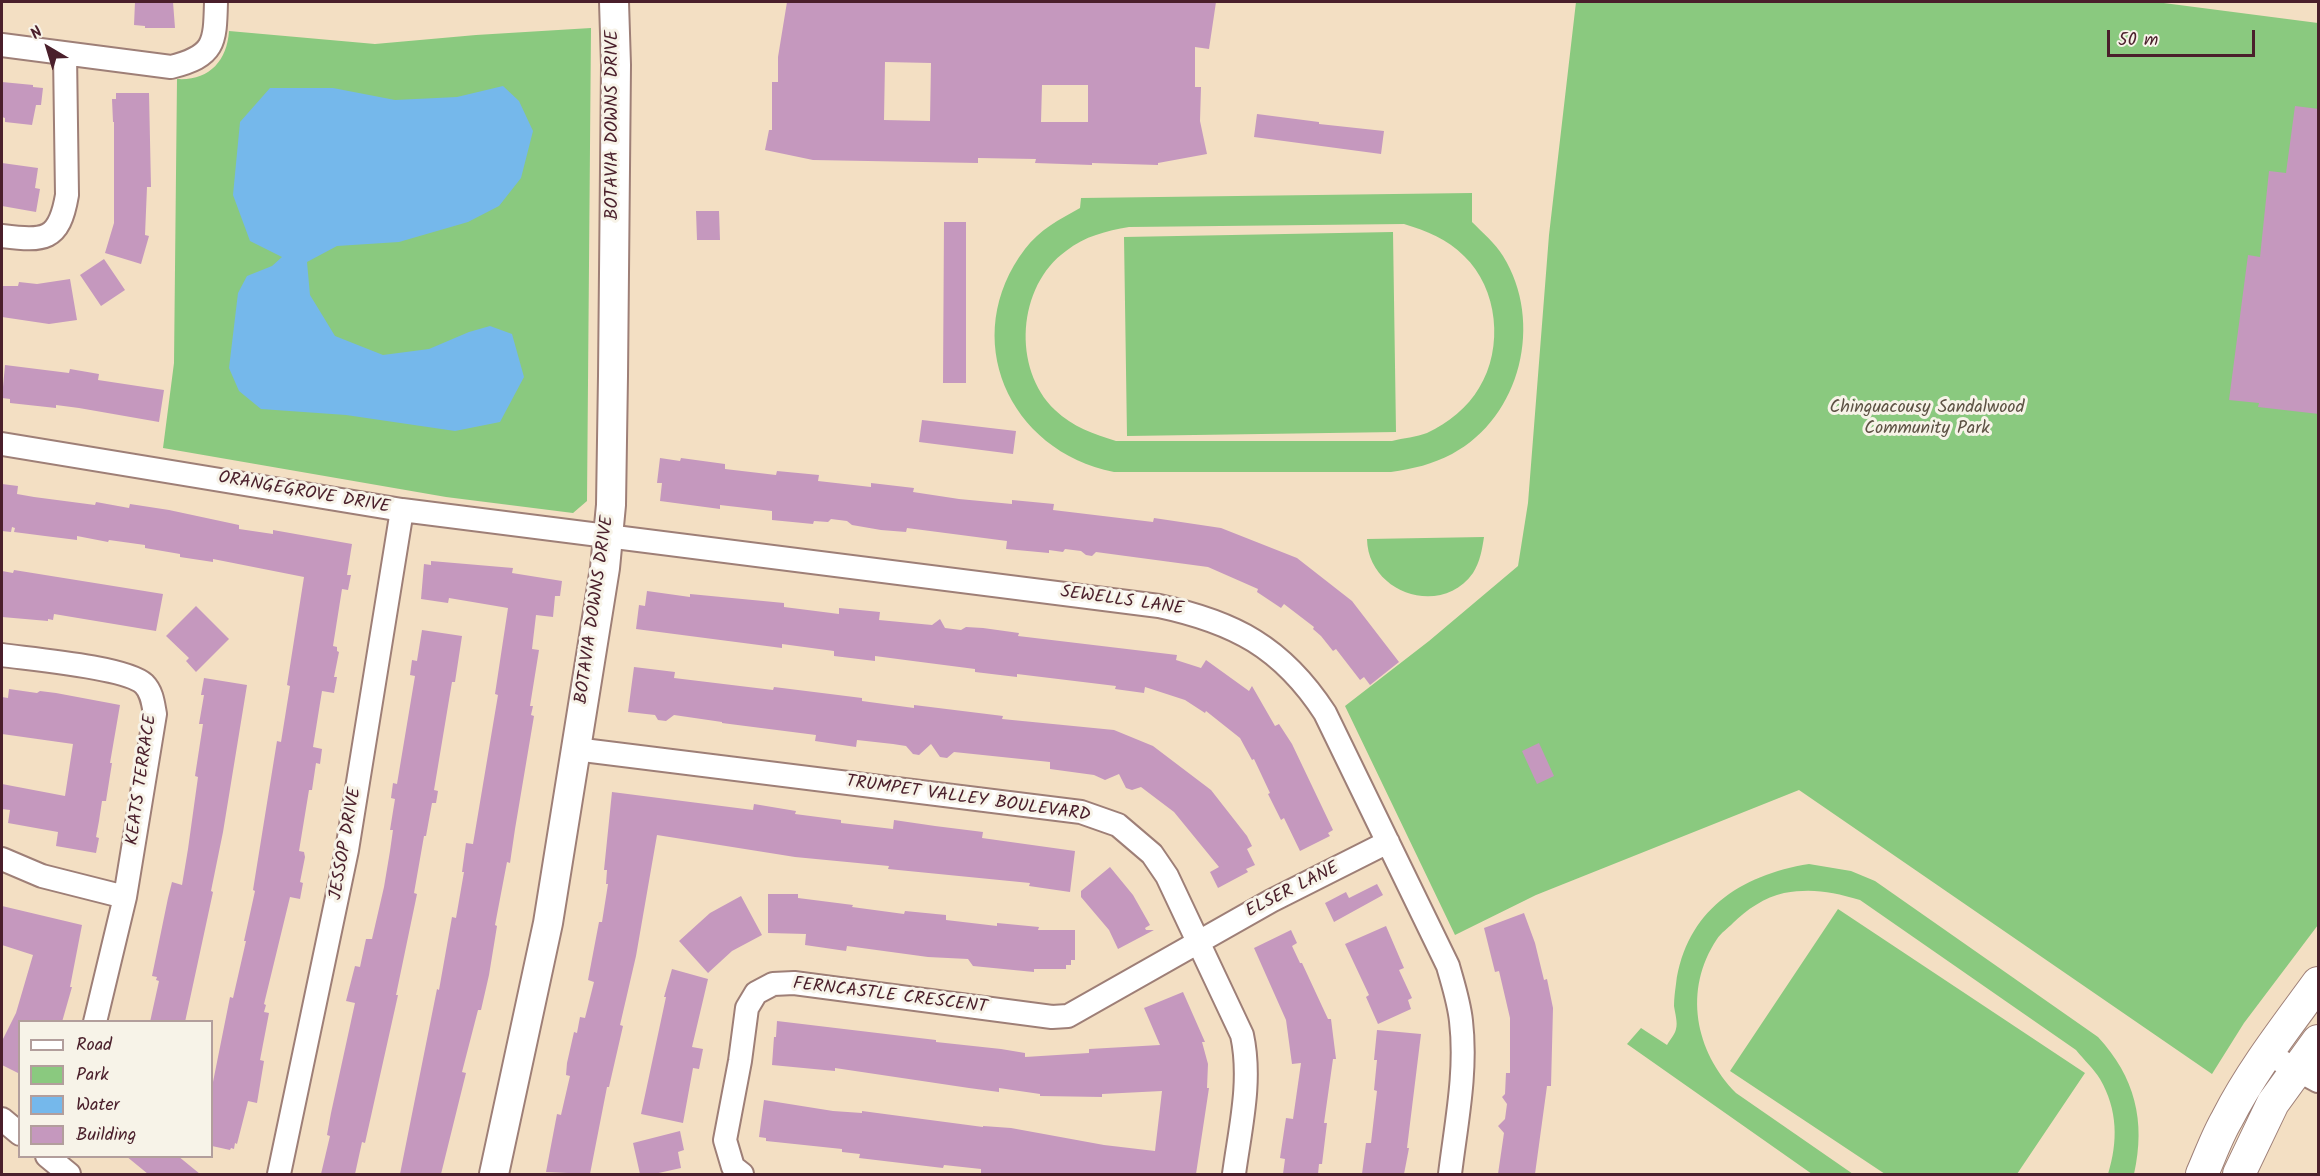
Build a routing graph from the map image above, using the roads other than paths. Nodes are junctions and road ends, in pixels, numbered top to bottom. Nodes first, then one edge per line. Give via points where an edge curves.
1 (216, 2) edge
2 (614, 2) edge
3 (2, 45) edge
4 (65, 54) junction
5 (2, 236) edge
6 (2, 444) edge
7 (402, 510) junction
8 (608, 537) junction
9 (2, 655) edge
10 (575, 749) junction
11 (1388, 842) junction
12 (2, 860) edge
13 (125, 897) junction
14 (1199, 942) junction
15 (2319, 983) edge
16 (95, 1020) edge
17 (2319, 1041) edge
18 (2266, 1053) junction
19 (2308, 1075) edge
20 (2, 1119) edge
21 (18, 1132) edge
22 (49, 1158) edge
23 (69, 1174) edge
24 (279, 1174) edge
25 (494, 1174) edge
26 (742, 1174) edge
27 (1234, 1174) edge
28 (1450, 1174) edge
29 (2202, 1174) edge
30 (2239, 1174) edge

1 - 4 street via 214,35 208,49 193,61 171,67
2 - 8 street, BOTAVIA DOWNS DRIVE via 613,376
3 - 4 street
4 - 5 street via 67,195 63,216 55,229 41,239
6 - 7 street, ORANGEGROVE DRIVE
7 - 8 street, ORANGEGROVE DRIVE
7 - 24 street, JESSOP DRIVE via 347,850
8 - 10 street, BOTAVIA DOWNS DRIVE
8 - 11 street, SEWELLS LANE via 1159,606 1212,619 1259,643 1312,694 1335,732
9 - 13 street, KEATS TERRACE via 115,671 135,677 152,697 155,714
10 - 14 street, TRUMPET VALLEY BOULEVARD via 1071,811 1100,818 1118,825 1160,865
10 - 25 street, BOTAVIA DOWNS DRIVE via 548,922
11 - 14 street, ELSER LANE
11 - 28 street, SEWELLS LANE via 1448,966 1457,996 1462,1073
12 - 13 street via 42,876
13 - 16 street, KEATS TERRACE
14 - 26 street, FERNCASTLE CRESCENT via 1068,1016 794,983 773,984 756,993 747,1008 724,1140 733,1167
14 - 27 street, TRUMPET VALLEY BOULEVARD via 1242,1035 1246,1055 1247,1075
15 - 18 main road
17 - 19 main road
18 - 19 street
18 - 29 main road via 2225,1120
19 - 30 main road via 2273,1103
20 - 21 street
22 - 23 street

